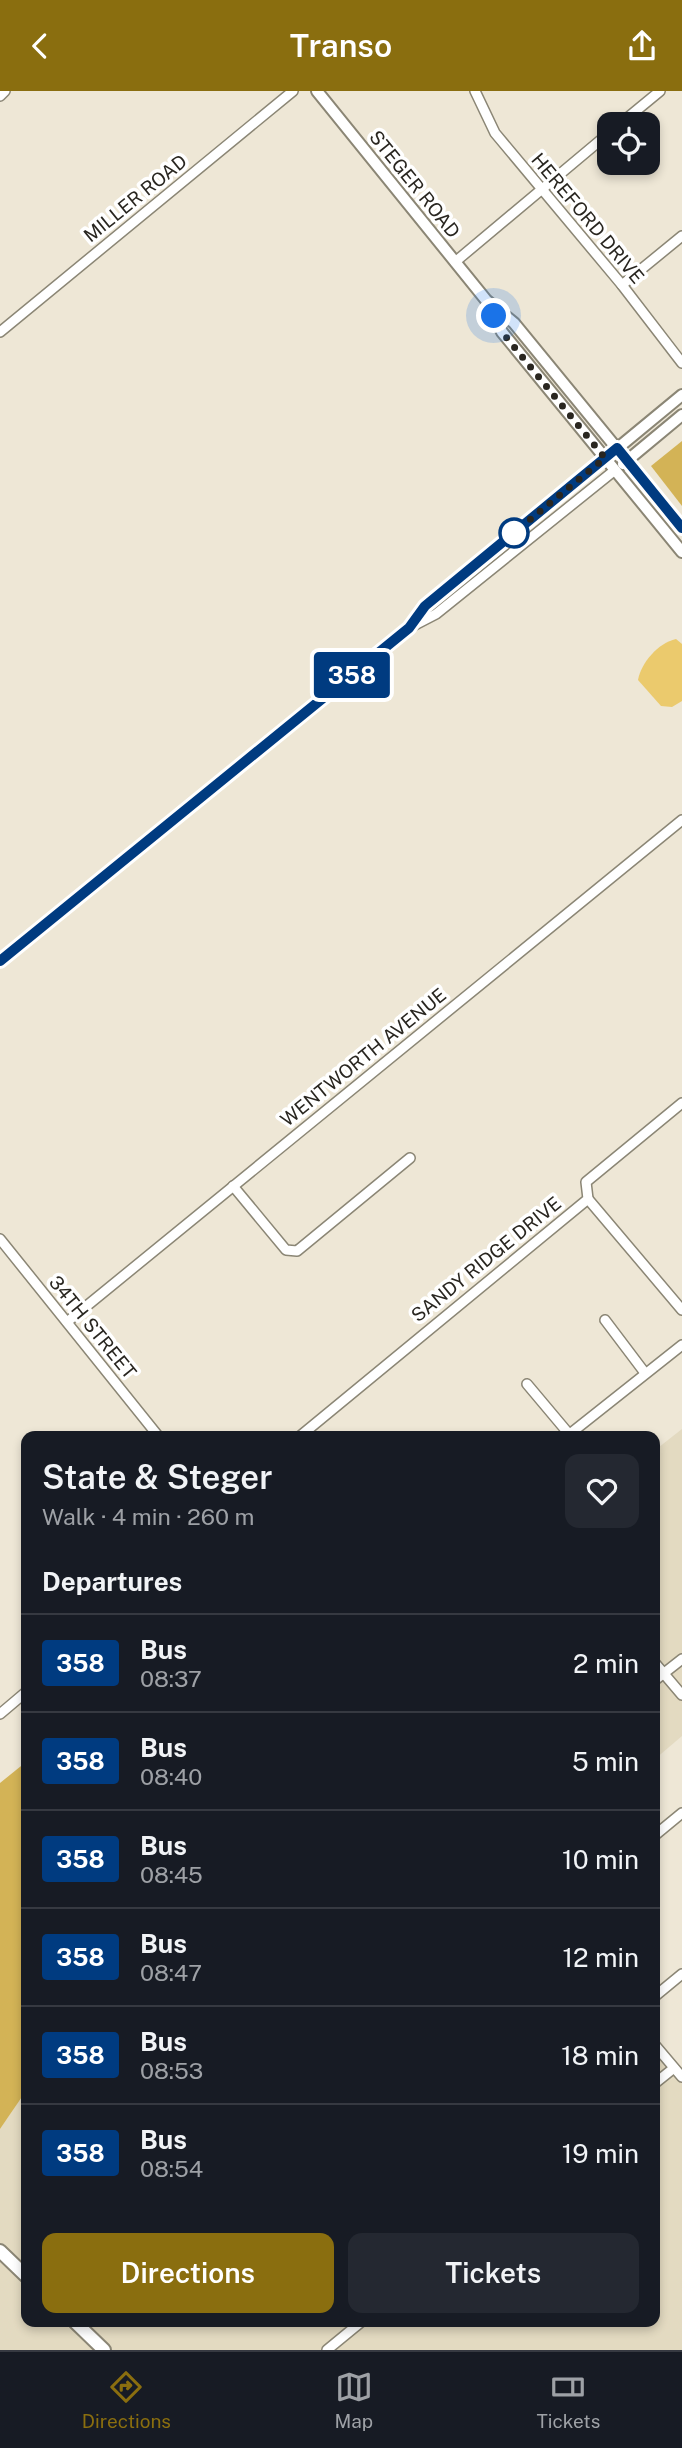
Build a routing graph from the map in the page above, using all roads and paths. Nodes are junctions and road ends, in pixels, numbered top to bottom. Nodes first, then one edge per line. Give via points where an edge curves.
1 (5, 91) edge
2 (293, 91) edge
3 (317, 91) edge
4 (475, 91) edge
5 (660, 91) edge
6 (0, 96) edge
7 (635, 112) edge
8 (597, 143) edge
9 (541, 190) junction
10 (682, 236) edge
11 (456, 262) junction
12 (622, 285) junction
13 (486, 299) junction
14 (0, 333) edge
15 (682, 363) edge
16 (682, 395) edge
17 (682, 415) edge
18 (617, 448) junction
19 (605, 458) junction
20 (628, 461) junction
21 (615, 470) junction
22 (682, 528) edge
23 (682, 552) edge
24 (409, 628) junction
25 (682, 820) edge
26 (0, 961) edge
27 (682, 1103) edge
28 (410, 1158) dead end
29 (233, 1186) junction
30 (588, 1199) junction
31 (0, 1239) edge
32 (682, 1310) edge
33 (605, 1320) dead end
34 (67, 1322) junction
35 (682, 1345) edge
36 (645, 1373) junction
37 (527, 1384) dead end
38 (154, 1431) edge
39 (306, 1431) edge
40 (564, 1431) edge
41 (574, 1431) edge
42 (682, 1659) edge
43 (660, 1669) edge
44 (664, 1673) junction
45 (660, 1676) edge
46 (682, 1695) edge
47 (21, 1696) edge
48 (0, 1714) edge
49 (682, 1814) edge
50 (660, 1831) edge
51 (682, 1975) edge
52 (660, 1992) edge
53 (660, 2051) edge
54 (674, 2068) junction
55 (682, 2077) edge
56 (660, 2079) edge
57 (0, 2251) edge
58 (21, 2271) edge
59 (80, 2327) edge
60 (355, 2327) edge
61 (104, 2350) edge
62 (327, 2350) edge

1 - 6 street
2 - 14 street, MILLER ROAD
3 - 11 street, STEGER ROAD
4 - 9 street, HEREFORD DRIVE via 495,133
5 - 7 street
8 - 9 street
9 - 11 street
9 - 12 street, HEREFORD DRIVE
10 - 12 street
11 - 13 street, STEGER ROAD
12 - 15 street, HEREFORD DRIVE
13 - 18 street, STEGER ROAD via 514,323
13 - 19 street, STEGER ROAD via 502,332
16 - 18 street
17 - 20 street
18 - 19 street
18 - 20 street, STEGER ROAD
19 - 21 street, STEGER ROAD
19 - 24 street via 425,606
20 - 21 street
20 - 22 street, STEGER ROAD
21 - 23 street, STEGER ROAD
21 - 24 street via 436,614
24 - 26 street
25 - 29 street, WENTWORTH AVENUE
27 - 30 street, SANDY RIDGE DRIVE via 586,1182
28 - 29 street via 297,1251 286,1250
29 - 34 street, WENTWORTH AVENUE
30 - 32 street
30 - 39 street, SANDY RIDGE DRIVE
31 - 34 street, 34TH STREET
33 - 36 street
34 - 38 street, 34TH STREET
35 - 36 street
36 - 41 street
37 - 40 street
42 - 44 street
43 - 44 street
44 - 45 street
44 - 46 street
47 - 48 street
49 - 50 street
51 - 52 street
53 - 54 street
54 - 55 street
54 - 56 street
57 - 58 main road
59 - 61 main road
60 - 62 street

